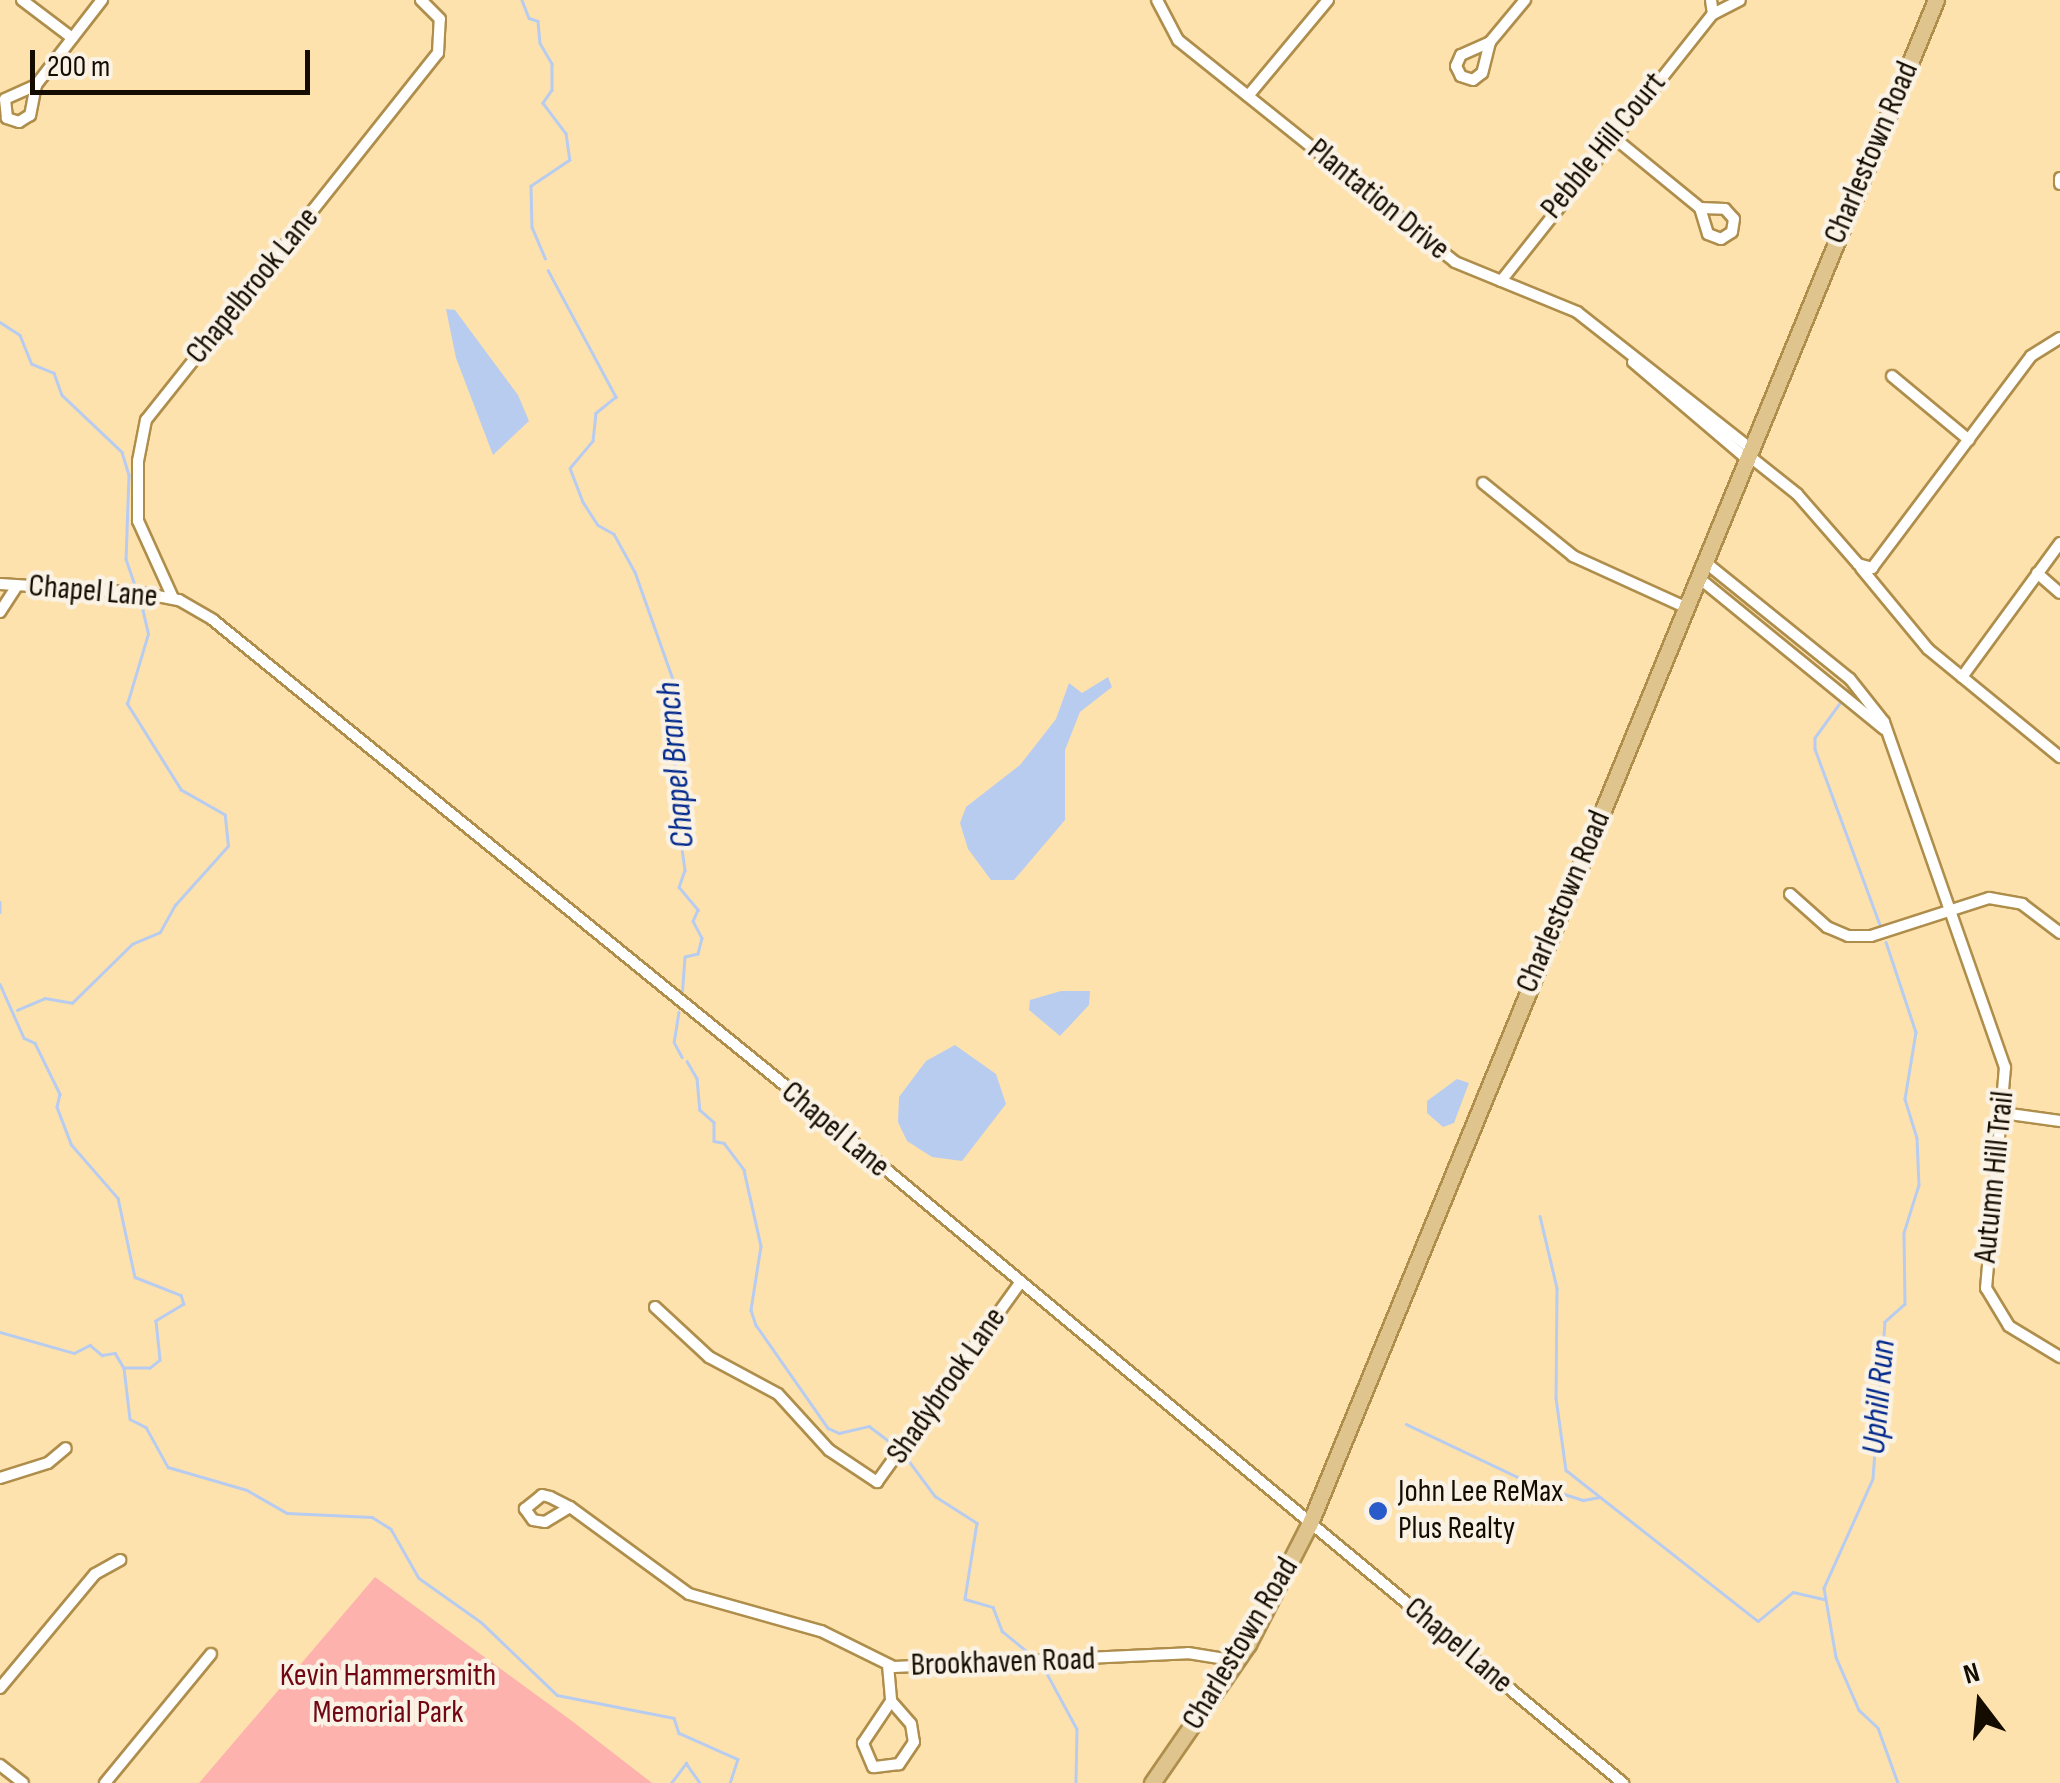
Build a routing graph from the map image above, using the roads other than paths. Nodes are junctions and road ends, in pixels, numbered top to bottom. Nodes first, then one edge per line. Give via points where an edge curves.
1 (22, 0) edge
2 (102, 0) edge
3 (421, 0) edge
4 (1157, 0) edge
5 (1328, 0) edge
6 (1524, 0) edge
7 (1711, 0) edge
8 (1740, 0) edge
9 (1936, 0) edge
10 (1712, 14) junction
11 (72, 38) junction
12 (1490, 42) dead end
13 (36, 85) dead end
14 (1248, 96) junction
15 (1612, 136) junction
16 (1700, 208) dead end
17 (1501, 281) junction
18 (2060, 338) edge
19 (1892, 376) dead end
20 (1969, 440) junction
21 (1748, 454) junction
22 (1483, 483) dead end
23 (2060, 543) edge
24 (1844, 548) junction
25 (1702, 570) junction
26 (2037, 573) junction
27 (0, 584) edge
28 (18, 586) junction
29 (2060, 592) edge
30 (173, 598) junction
31 (1687, 608) junction
32 (0, 612) edge
33 (1962, 677) junction
34 (2060, 757) edge
35 (1790, 894) dead end
36 (1951, 909) junction
37 (2060, 933) edge
38 (2002, 1113) junction
39 (2060, 1122) edge
40 (1020, 1284) junction
41 (656, 1308) dead end
42 (2060, 1357) edge
43 (66, 1448) dead end
44 (0, 1478) edge
45 (570, 1507) dead end
46 (1310, 1523) junction
47 (120, 1560) dead end
48 (211, 1654) dead end
49 (1238, 1661) junction
50 (888, 1665) junction
51 (0, 1688) edge
52 (890, 1701) junction
53 (0, 1765) edge
54 (23, 1783) edge
55 (106, 1783) edge
56 (1152, 1783) edge
57 (1623, 1783) edge

1 - 11 street
2 - 11 street
3 - 30 street, Chapelbrook Lane via 440,19 438,52 146,420 138,521
4 - 14 street, Plantation Drive via 1178,40
5 - 14 street
6 - 12 street
7 - 10 street
8 - 10 street, Pebble Hill Court
9 - 21 main road, Charlestown Road
10 - 15 street, Pebble Hill Court
11 - 13 street
14 - 17 street, Plantation Drive via 1455,262
15 - 16 street
15 - 17 street, Pebble Hill Court
17 - 21 street, Plantation Drive via 1556,298
18 - 20 street via 2030,356
19 - 20 street
20 - 24 street via 1876,566 1864,568
21 - 24 street, Plantation Drive via 1797,494
21 - 25 main road, Charlestown Road
22 - 31 street via 1573,556
23 - 26 street
24 - 33 street, Plantation Drive via 1920,641
25 - 31 main road, Charlestown Road
25 - 36 street, Autumn Hill Trail via 1850,679 1875,706
26 - 29 street
26 - 33 street
27 - 28 street, Chapel Lane
28 - 30 street, Chapel Lane
28 - 32 street
30 - 40 street, Chapel Lane via 231,634
31 - 46 main road, Charlestown Road
33 - 34 street, Plantation Drive
35 - 36 street via 1827,927 1860,937
36 - 37 street via 1989,898 2011,900
36 - 38 street, Autumn Hill Trail via 2002,1054
38 - 39 street
38 - 42 street, Autumn Hill Trail via 1986,1288 2009,1326
40 - 41 street, Shadybrook Lane via 884,1476 871,1482 829,1450 778,1394 693,1345
40 - 46 street, Chapel Lane
43 - 44 street via 48,1463
45 - 50 street, Brookhaven Road via 689,1594 820,1631
46 - 49 main road, Charlestown Road
46 - 57 street, Chapel Lane
47 - 51 street via 95,1574
48 - 55 street
49 - 50 street, Brookhaven Road via 1188,1653 943,1668
49 - 56 main road, Charlestown Road
50 - 52 street
52 - 52 street via 911,1724 914,1742 899,1764 872,1767 863,1743
53 - 54 street

